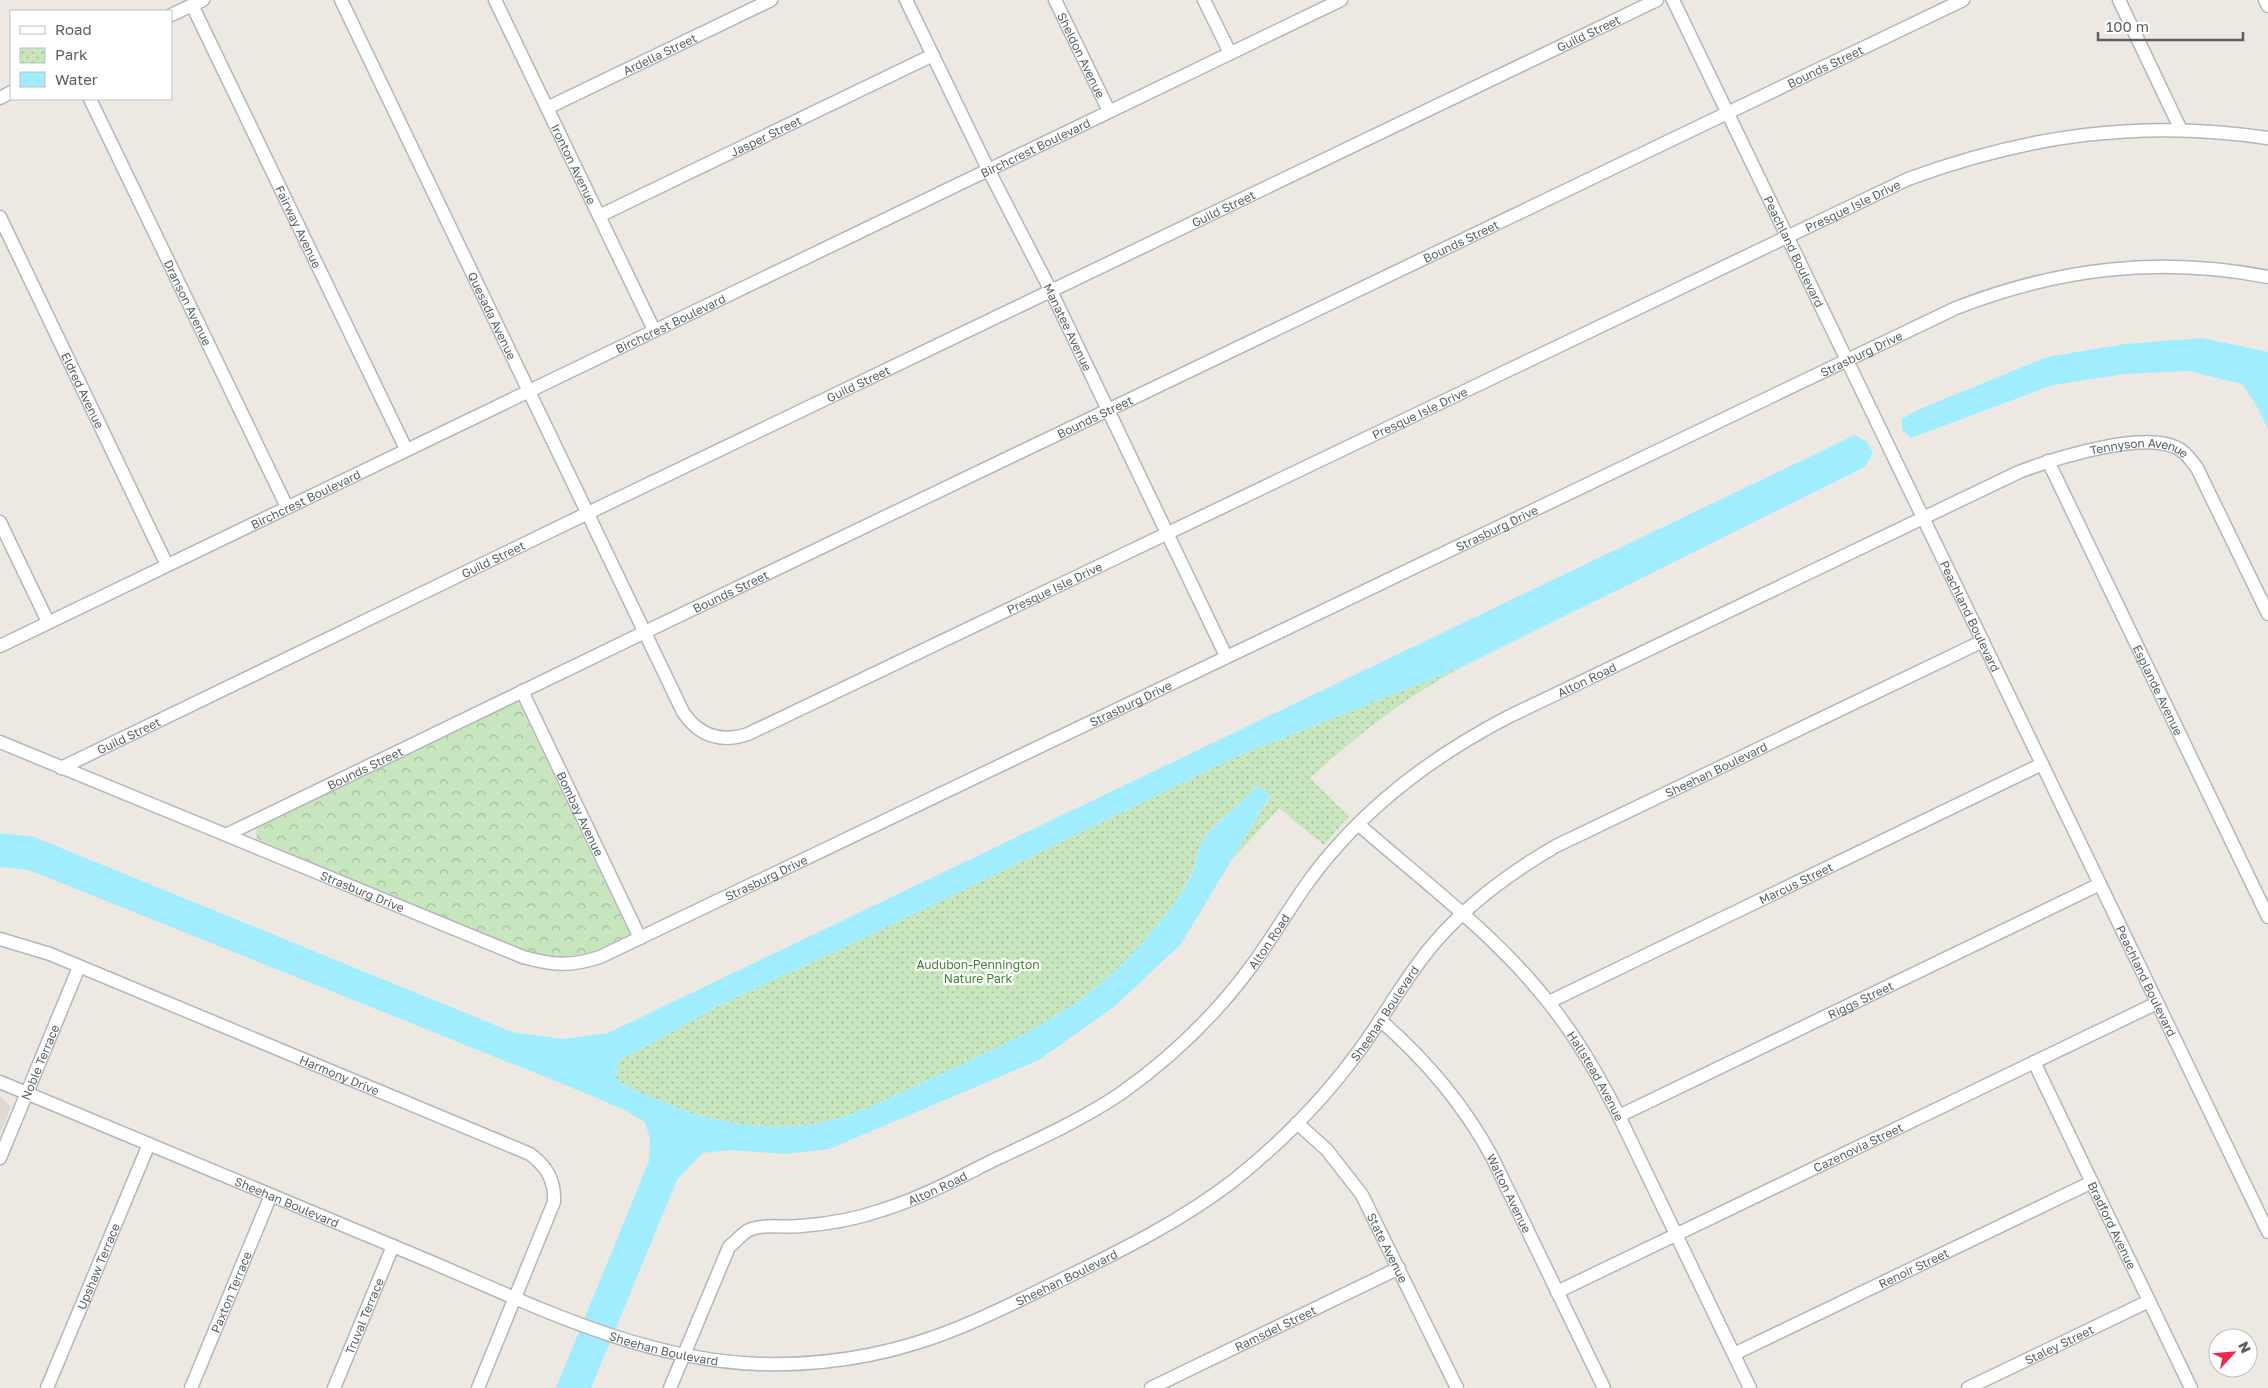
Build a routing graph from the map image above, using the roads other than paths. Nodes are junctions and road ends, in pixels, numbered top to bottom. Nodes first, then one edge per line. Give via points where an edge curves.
1 (341, 0) edge
2 (495, 0) edge
3 (771, 0) edge
4 (906, 0) edge
5 (1055, 0) edge
6 (1204, 0) edge
7 (1341, 0) edge
8 (1657, 0) edge
9 (1674, 0) edge
10 (1963, 0) edge
11 (2119, 0) edge
12 (2265, 0) edge
13 (198, 3) edge
14 (2268, 6) edge
15 (172, 15) edge
16 (1230, 53) junction
17 (933, 55) junction
18 (90, 100) edge
19 (547, 108) junction
20 (1109, 111) junction
21 (1728, 113) junction
22 (2180, 130) junction
23 (2268, 138) edge
24 (988, 169) junction
25 (599, 216) junction
26 (0, 217) edge
27 (1787, 236) junction
28 (2268, 277) edge
29 (1051, 290) junction
30 (654, 330) junction
31 (1847, 359) junction
32 (529, 389) junction
33 (1108, 410) junction
34 (406, 449) junction
35 (2048, 461) junction
36 (287, 507) junction
37 (588, 512) junction
38 (1924, 518) junction
39 (0, 522) edge
40 (1167, 533) junction
41 (168, 565) junction
42 (2268, 614) edge
43 (48, 622) junction
44 (645, 632) junction
45 (1983, 641) junction
46 (0, 646) edge
47 (1226, 656) junction
48 (522, 692) junction
49 (0, 742) edge
50 (2042, 764) junction
51 (61, 768) junction
52 (1358, 824) junction
53 (228, 834) junction
54 (2100, 884) junction
55 (1461, 914) junction
56 (2268, 917) edge
57 (640, 938) junction
58 (0, 939) edge
59 (80, 967) junction
60 (1549, 1002) junction
61 (2157, 1003) junction
62 (1380, 1020) junction
63 (2034, 1062) junction
64 (0, 1082) edge
65 (27, 1093) junction
66 (1619, 1116) junction
67 (1297, 1123) junction
68 (149, 1144) junction
69 (0, 1158) edge
70 (2092, 1182) junction
71 (271, 1195) junction
72 (2268, 1232) edge
73 (1677, 1235) junction
74 (393, 1246) junction
75 (1399, 1268) junction
76 (1557, 1292) junction
77 (516, 1297) junction
78 (2149, 1301) junction
79 (1734, 1354) junction
80 (684, 1356) junction
81 (48, 1388) edge
82 (191, 1388) edge
83 (334, 1388) edge
84 (478, 1388) edge
85 (670, 1388) edge
86 (1151, 1388) edge
87 (1456, 1388) edge
88 (1604, 1388) edge
89 (1750, 1388) edge
90 (1968, 1388) edge
91 (2191, 1388) edge

1 - 32 street, Quesada Avenue
2 - 19 street, Ironton Avenue
3 - 19 street, Ardella Street
4 - 17 street, Manatee Avenue
5 - 20 street, Sheldon Avenue
6 - 16 street
7 - 16 street, Birchcrest Boulevard
8 - 29 street, Guild Street
9 - 21 street, Peachland Boulevard
10 - 21 street, Bounds Street
11 - 22 street
12 - 14 street
13 - 15 street
13 - 34 street, Fairway Avenue
16 - 20 street, Birchcrest Boulevard
17 - 24 street, Manatee Avenue
17 - 25 street, Jasper Street
18 - 36 street, Dranson Avenue
19 - 25 street, Ironton Avenue
20 - 24 street, Birchcrest Boulevard
21 - 27 street, Peachland Boulevard
21 - 33 street, Bounds Street
22 - 23 street, Presque Isle Drive
22 - 27 street, Presque Isle Drive via 2076,135 1985,153 1908,179
24 - 29 street, Manatee Avenue
24 - 30 street, Birchcrest Boulevard
25 - 30 street, Ironton Avenue
26 - 41 street, Eldred Avenue
27 - 31 street, Peachland Boulevard
27 - 40 street, Presque Isle Drive
28 - 31 street, Strasburg Drive via 2172,266 2116,268 2062,276 2016,286 1964,304
29 - 33 street, Manatee Avenue
29 - 37 street, Guild Street
30 - 32 street, Birchcrest Boulevard
31 - 38 street, Peachland Boulevard
31 - 47 street, Strasburg Drive
32 - 34 street, Birchcrest Boulevard
32 - 37 street, Quesada Avenue
33 - 40 street, Manatee Avenue
33 - 44 street, Bounds Street
34 - 36 street, Birchcrest Boulevard
35 - 38 street, Tennyson Avenue
35 - 42 street, Tennyson Avenue via 2133,444 2160,443 2182,450 2197,468
35 - 56 street, Esplande Avenue
36 - 41 street, Birchcrest Boulevard
37 - 44 street, Quesada Avenue
37 - 51 street, Guild Street
38 - 45 street, Peachland Boulevard
38 - 52 street, Alton Road via 1484,730 1419,771
39 - 43 street
40 - 44 street, Presque Isle Drive via 736,738 711,736 690,722
40 - 47 street, Manatee Avenue
41 - 43 street, Birchcrest Boulevard
43 - 46 street, Birchcrest Boulevard
44 - 48 street, Bounds Street
45 - 50 street, Peachland Boulevard
45 - 55 street, Sheehan Boulevard via 1556,846 1506,876
47 - 57 street, Strasburg Drive
48 - 53 street, Bounds Street
48 - 57 street, Bombay Avenue
49 - 51 street, Strasburg Drive
50 - 54 street, Peachland Boulevard
50 - 60 street, Marcus Street
51 - 53 street, Strasburg Drive
52 - 55 street, Hallstead Avenue
52 - 80 street, Alton Road via 1307,882 1254,963 1220,1005 1148,1073 1064,1126 903,1203 832,1223 761,1227 748,1231 729,1247
53 - 57 street, Strasburg Drive via 522,957 548,964 584,962
54 - 61 street, Peachland Boulevard
54 - 66 street, Riggs Street
55 - 60 street, Hallstead Avenue via 1512,960
55 - 62 street, Sheehan Boulevard via 1418,963
58 - 59 street, Harmony Drive
59 - 65 street, Noble Terrace
59 - 77 street, Harmony Drive via 530,1154 543,1164 551,1178 555,1188 554,1202
60 - 66 street, Hallstead Avenue via 1587,1056
61 - 63 street, Cazenovia Street
61 - 72 street, Peachland Boulevard
62 - 67 street, Sheehan Boulevard via 1343,1072
62 - 76 street, Walton Avenue via 1432,1069 1470,1120 1492,1157
63 - 70 street, Bradford Avenue
63 - 73 street, Cazenovia Street
64 - 65 street, Sheehan Boulevard
65 - 68 street, Sheehan Boulevard
65 - 69 street, Noble Terrace
66 - 73 street, Hallstead Avenue
67 - 75 street, State Avenue via 1327,1150 1354,1183
67 - 80 street, Sheehan Boulevard via 1232,1181 1166,1226 960,1328 896,1349 828,1361 760,1364
68 - 71 street, Sheehan Boulevard
68 - 81 street, Upshaw Terrace
70 - 78 street, Bradford Avenue
70 - 79 street, Renoir Street
71 - 74 street, Sheehan Boulevard
71 - 82 street, Paxton Terrace
73 - 76 street, Cazenovia Street
73 - 79 street, Hallstead Avenue
74 - 77 street, Sheehan Boulevard
74 - 83 street, Truval Terrace
75 - 86 street, Ramsdel Street
75 - 87 street, State Avenue
76 - 88 street, Walton Avenue
77 - 80 street, Sheehan Boulevard via 615,1337
77 - 84 street, Harmony Drive
78 - 90 street, Staley Street
78 - 91 street, Bradford Avenue
79 - 89 street, Hallstead Avenue
80 - 85 street, Alton Road

